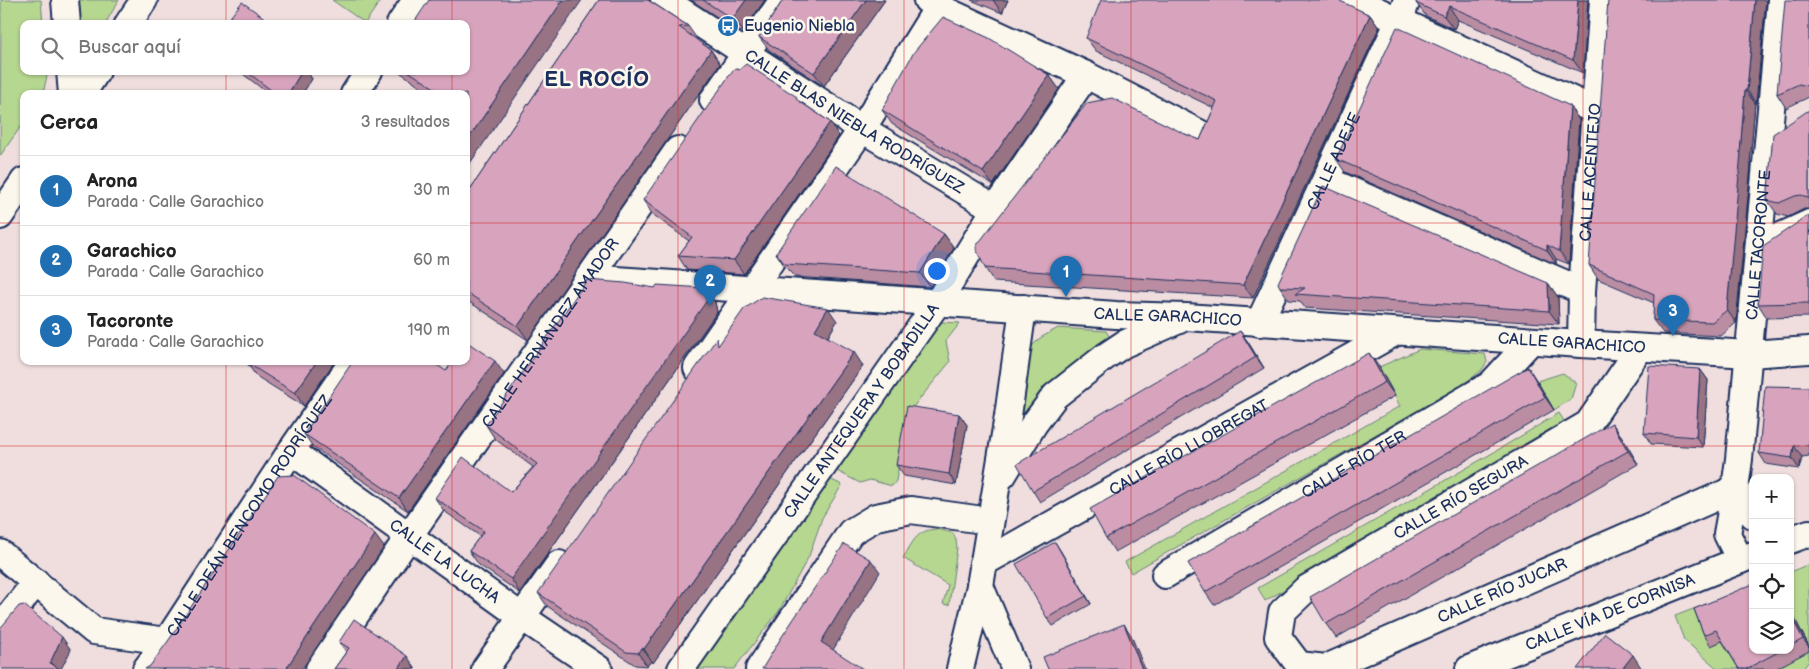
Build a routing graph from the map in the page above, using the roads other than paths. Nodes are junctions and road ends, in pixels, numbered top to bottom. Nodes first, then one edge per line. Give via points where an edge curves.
1 (65, 0) edge
2 (144, 0) edge
3 (416, 0) edge
4 (664, 0) edge
5 (783, 0) edge
6 (1354, 0) edge
7 (1603, 0) edge
8 (1781, 0) edge
9 (932, 4) edge
10 (1403, 10) edge
11 (67, 20) edge
12 (131, 20) edge
13 (403, 20) edge
14 (745, 54) junction
15 (70, 75) edge
16 (94, 75) edge
17 (366, 75) edge
18 (1086, 75) junction
19 (72, 90) edge
20 (85, 90) edge
21 (357, 90) edge
22 (1594, 110) junction
23 (1793, 122) edge
24 (862, 129) junction
25 (1201, 134) edge
26 (1769, 138) junction
27 (1326, 180) junction
28 (20, 187) edge
29 (995, 210) junction
30 (0, 216) edge
31 (1809, 220) edge
32 (1759, 243) junction
33 (588, 278) junction
34 (751, 290) junction
35 (1582, 291) junction
36 (938, 302) junction
37 (1023, 308) junction
38 (1116, 315) junction
39 (1186, 316) junction
40 (1259, 323) junction
41 (1396, 332) junction
42 (1531, 341) junction
43 (1581, 344) junction
44 (1640, 348) junction
45 (1809, 350) edge
46 (1749, 354) junction
47 (1106, 356) junction
48 (350, 365) edge
49 (682, 388) edge
50 (1008, 416) junction
51 (1034, 424) junction
52 (291, 451) junction
53 (996, 486) junction
54 (1735, 489) junction
55 (1749, 509) edge
56 (990, 521) junction
57 (1809, 528) edge
58 (1794, 530) edge
59 (1809, 532) edge
60 (409, 536) junction
61 (1794, 538) edge
62 (574, 544) edge
63 (0, 553) edge
64 (1746, 558) edge
65 (981, 575) junction
66 (1165, 575) dead end
67 (36, 582) junction
68 (522, 617) junction
69 (0, 628) edge
70 (1278, 638) joint
71 (167, 641) junction
72 (146, 669) edge
73 (319, 669) edge
74 (485, 669) edge
75 (599, 669) edge
76 (681, 669) edge
77 (759, 669) edge
78 (960, 669) edge
79 (1015, 669) edge
80 (1469, 669) edge

1 - 11 street
2 - 12 street
3 - 13 street
4 - 14 street, CALLE BLAS NIEBLA RODRÍGUEZ
5 - 14 street, CALLE HERNÁNDEZ AMADOR
6 - 10 street
7 - 22 street, CALLE ACENTEJO
8 - 26 street, CALLE TACORONTE
9 - 18 street
9 - 24 street
10 - 22 street
10 - 27 street, CALLE ADEJE
14 - 24 street, CALLE BLAS NIEBLA RODRÍGUEZ
14 - 33 street, CALLE HERNÁNDEZ AMADOR
15 - 19 street
16 - 20 street
17 - 21 street
18 - 25 street
18 - 29 street, CALLE ANTEQUERA Y BOBADILLA
22 - 35 street, CALLE ACENTEJO
23 - 26 street
24 - 29 street, CALLE BLAS NIEBLA RODRÍGUEZ
24 - 34 street
26 - 32 street, CALLE TACORONTE
27 - 35 street
27 - 40 street, CALLE ADEJE
28 - 30 street
29 - 36 street, CALLE ANTEQUERA Y BOBADILLA
31 - 32 street
32 - 46 street, CALLE TACORONTE
33 - 34 street, CALLE GARACHICO
33 - 60 street, CALLE HERNÁNDEZ AMADOR
34 - 36 street, CALLE GARACHICO
34 - 49 street
35 - 43 street, CALLE ACENTEJO
36 - 37 street, CALLE GARACHICO
36 - 76 street, CALLE ANTEQUERA Y BOBADILLA
37 - 38 street, CALLE GARACHICO
37 - 50 street
38 - 39 street, CALLE GARACHICO
38 - 47 street via 1116,332
39 - 40 street, CALLE GARACHICO
39 - 47 street via 1124,344
40 - 41 street, CALLE GARACHICO
41 - 42 street, CALLE GARACHICO
41 - 65 street, CALLE RÍO LLOBREGAT
42 - 43 street, CALLE GARACHICO
42 - 66 street, CALLE RÍO TER via 1490,385
43 - 44 street, CALLE GARACHICO
44 - 46 street, CALLE GARACHICO
44 - 70 street, CALLE RÍO SEGURA via 1588,424 1306,589 1282,612
45 - 46 street, CALLE GARACHICO
46 - 54 street, CALLE TACORONTE
47 - 51 street via 1055,396
48 - 52 street, CALLE DEÁN BENCOMO RODRÍGUEZ
50 - 51 street via 1018,424
50 - 53 street
51 - 53 street
52 - 60 street, CALLE LA LUCHA
52 - 71 street, CALLE DEÁN BENCOMO RODRÍGUEZ
53 - 56 street
54 - 55 street
54 - 64 street, CALLE TACORONTE via 1727,534
54 - 70 street, CALLE RÍO JUCAR via 1326,668 1299,665
56 - 65 street
56 - 77 street via 911,510 876,517 851,532
57 - 58 street
59 - 61 street
60 - 68 street, CALLE LA LUCHA
60 - 73 street, CALLE HERNÁNDEZ AMADOR
62 - 68 street
63 - 67 street
64 - 80 street, CALLE VÍA DE CORNISA
65 - 78 street
65 - 79 street
67 - 69 street
67 - 71 street via 94,631
68 - 74 street
68 - 75 street, CALLE LA LUCHA
71 - 72 street, CALLE DEÁN BENCOMO RODRÍGUEZ

